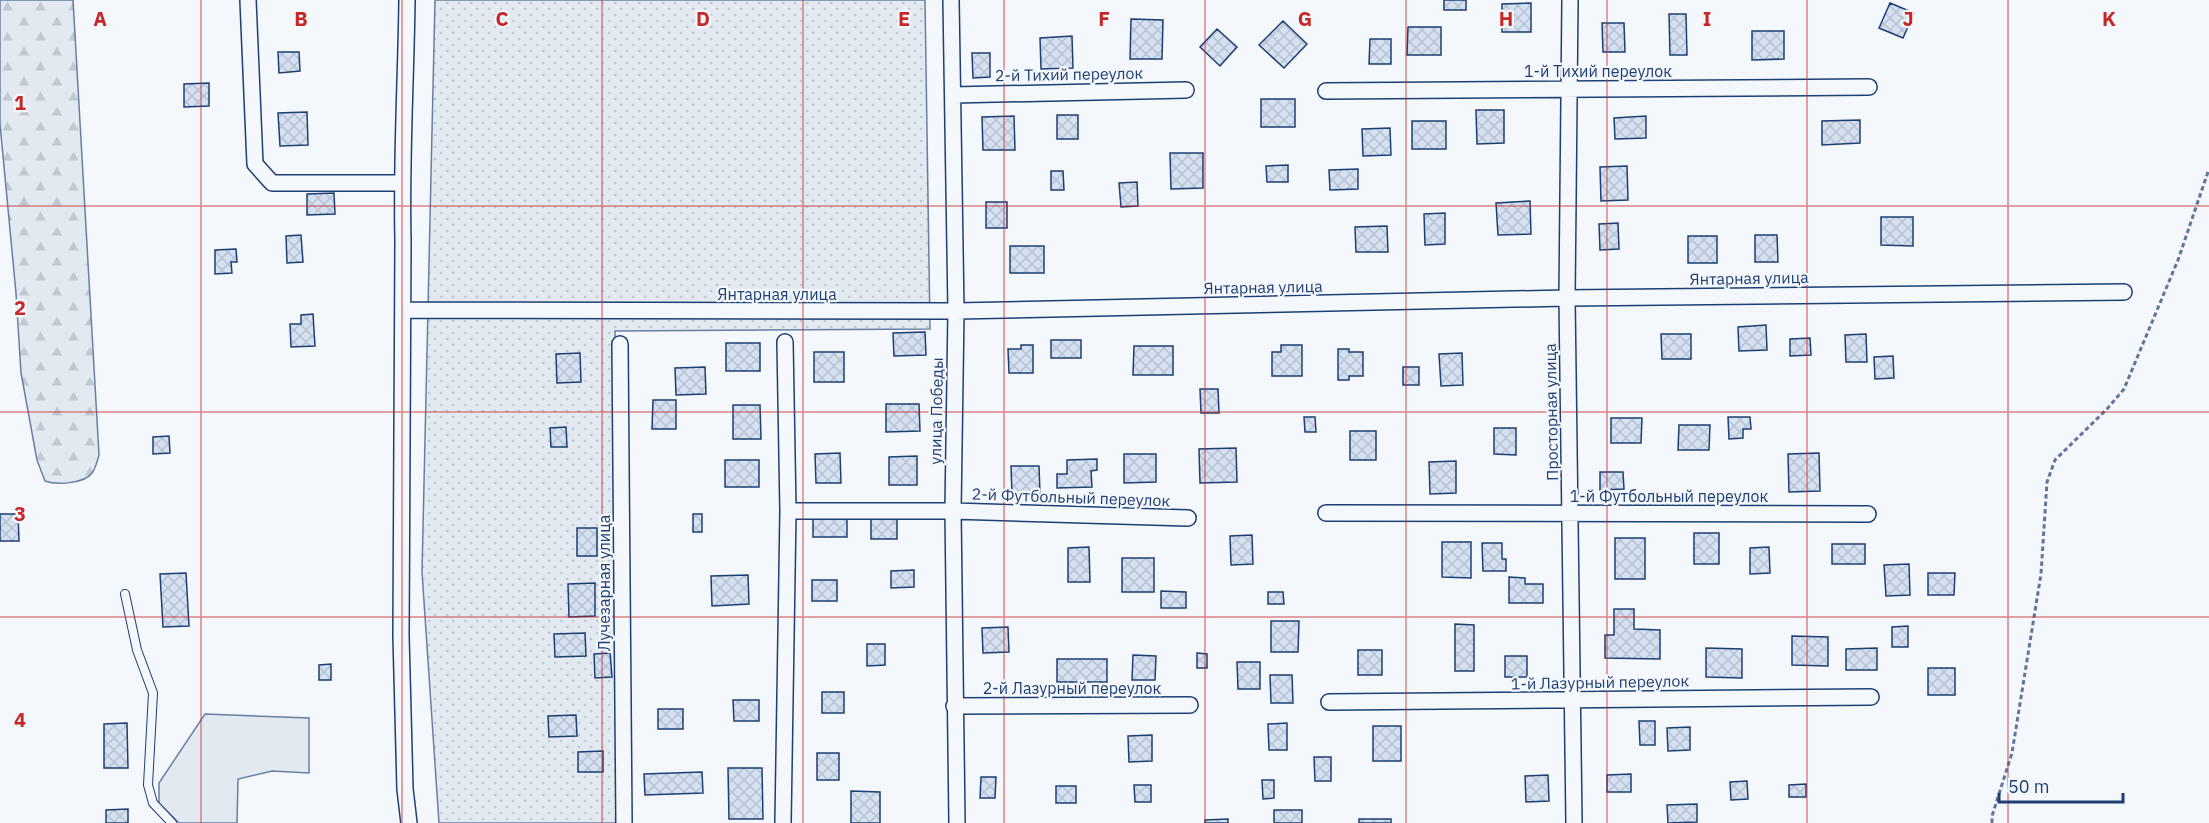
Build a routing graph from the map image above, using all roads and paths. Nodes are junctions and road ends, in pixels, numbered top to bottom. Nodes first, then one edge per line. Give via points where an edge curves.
1 (248, 0) edge
2 (407, 0) edge
3 (951, 0) edge
4 (1570, 0) edge
5 (1869, 87) dead end
6 (1570, 89) junction
7 (1186, 90) dead end
8 (1326, 91) dead end
9 (953, 95) junction
10 (2209, 169) edge
11 (401, 183) junction
12 (2124, 292) dead end
13 (1567, 298) junction
14 (403, 310) junction
15 (956, 311) junction
16 (785, 342) dead end
17 (620, 344) dead end
18 (788, 511) junction
19 (953, 511) junction
20 (1326, 513) dead end
21 (1570, 513) junction
22 (1868, 514) dead end
23 (1188, 518) dead end
24 (125, 594) dead end
25 (1871, 697) dead end
26 (1573, 700) junction
27 (1329, 702) dead end
28 (1191, 705) dead end
29 (954, 706) junction
30 (172, 823) edge
31 (409, 823) edge
32 (624, 823) edge
33 (783, 823) edge
34 (957, 823) edge
35 (1574, 823) edge
36 (1992, 823) edge

1 - 11 street via 255,164 272,183
2 - 11 street
3 - 9 street, улица Победы
4 - 6 street, Просторная улица
5 - 6 street, 1-й Тихий переулок
6 - 8 street, 1-й Тихий переулок
6 - 13 street, Просторная улица
7 - 9 street, 2-й Тихий переулок
9 - 15 street, улица Победы
10 - 36 path via 2178,260 2124,389 2055,460 2047,482 2041,574 2013,753
11 - 14 street
12 - 13 street, Янтарная улица
13 - 15 street, Янтарная улица
13 - 21 street, Просторная улица
14 - 15 street, Янтарная улица
14 - 31 street via 401,636
15 - 19 street, улица Победы
16 - 18 street
17 - 32 street, Лучезарная улица
18 - 19 street, 2-й Футбольный переулок
18 - 33 street
19 - 23 street, 2-й Футбольный переулок
19 - 29 street, улица Победы
20 - 21 street, 1-й Футбольный переулок
21 - 22 street, 1-й Футбольный переулок
21 - 26 street, Просторная улица
24 - 30 lane via 137,650 153,693 148,785 153,803
25 - 26 street, 1-й Лазурный переулок
26 - 27 street, 1-й Лазурный переулок
26 - 35 street, Просторная улица
28 - 29 street, 2-й Лазурный переулок
29 - 34 street, улица Победы

